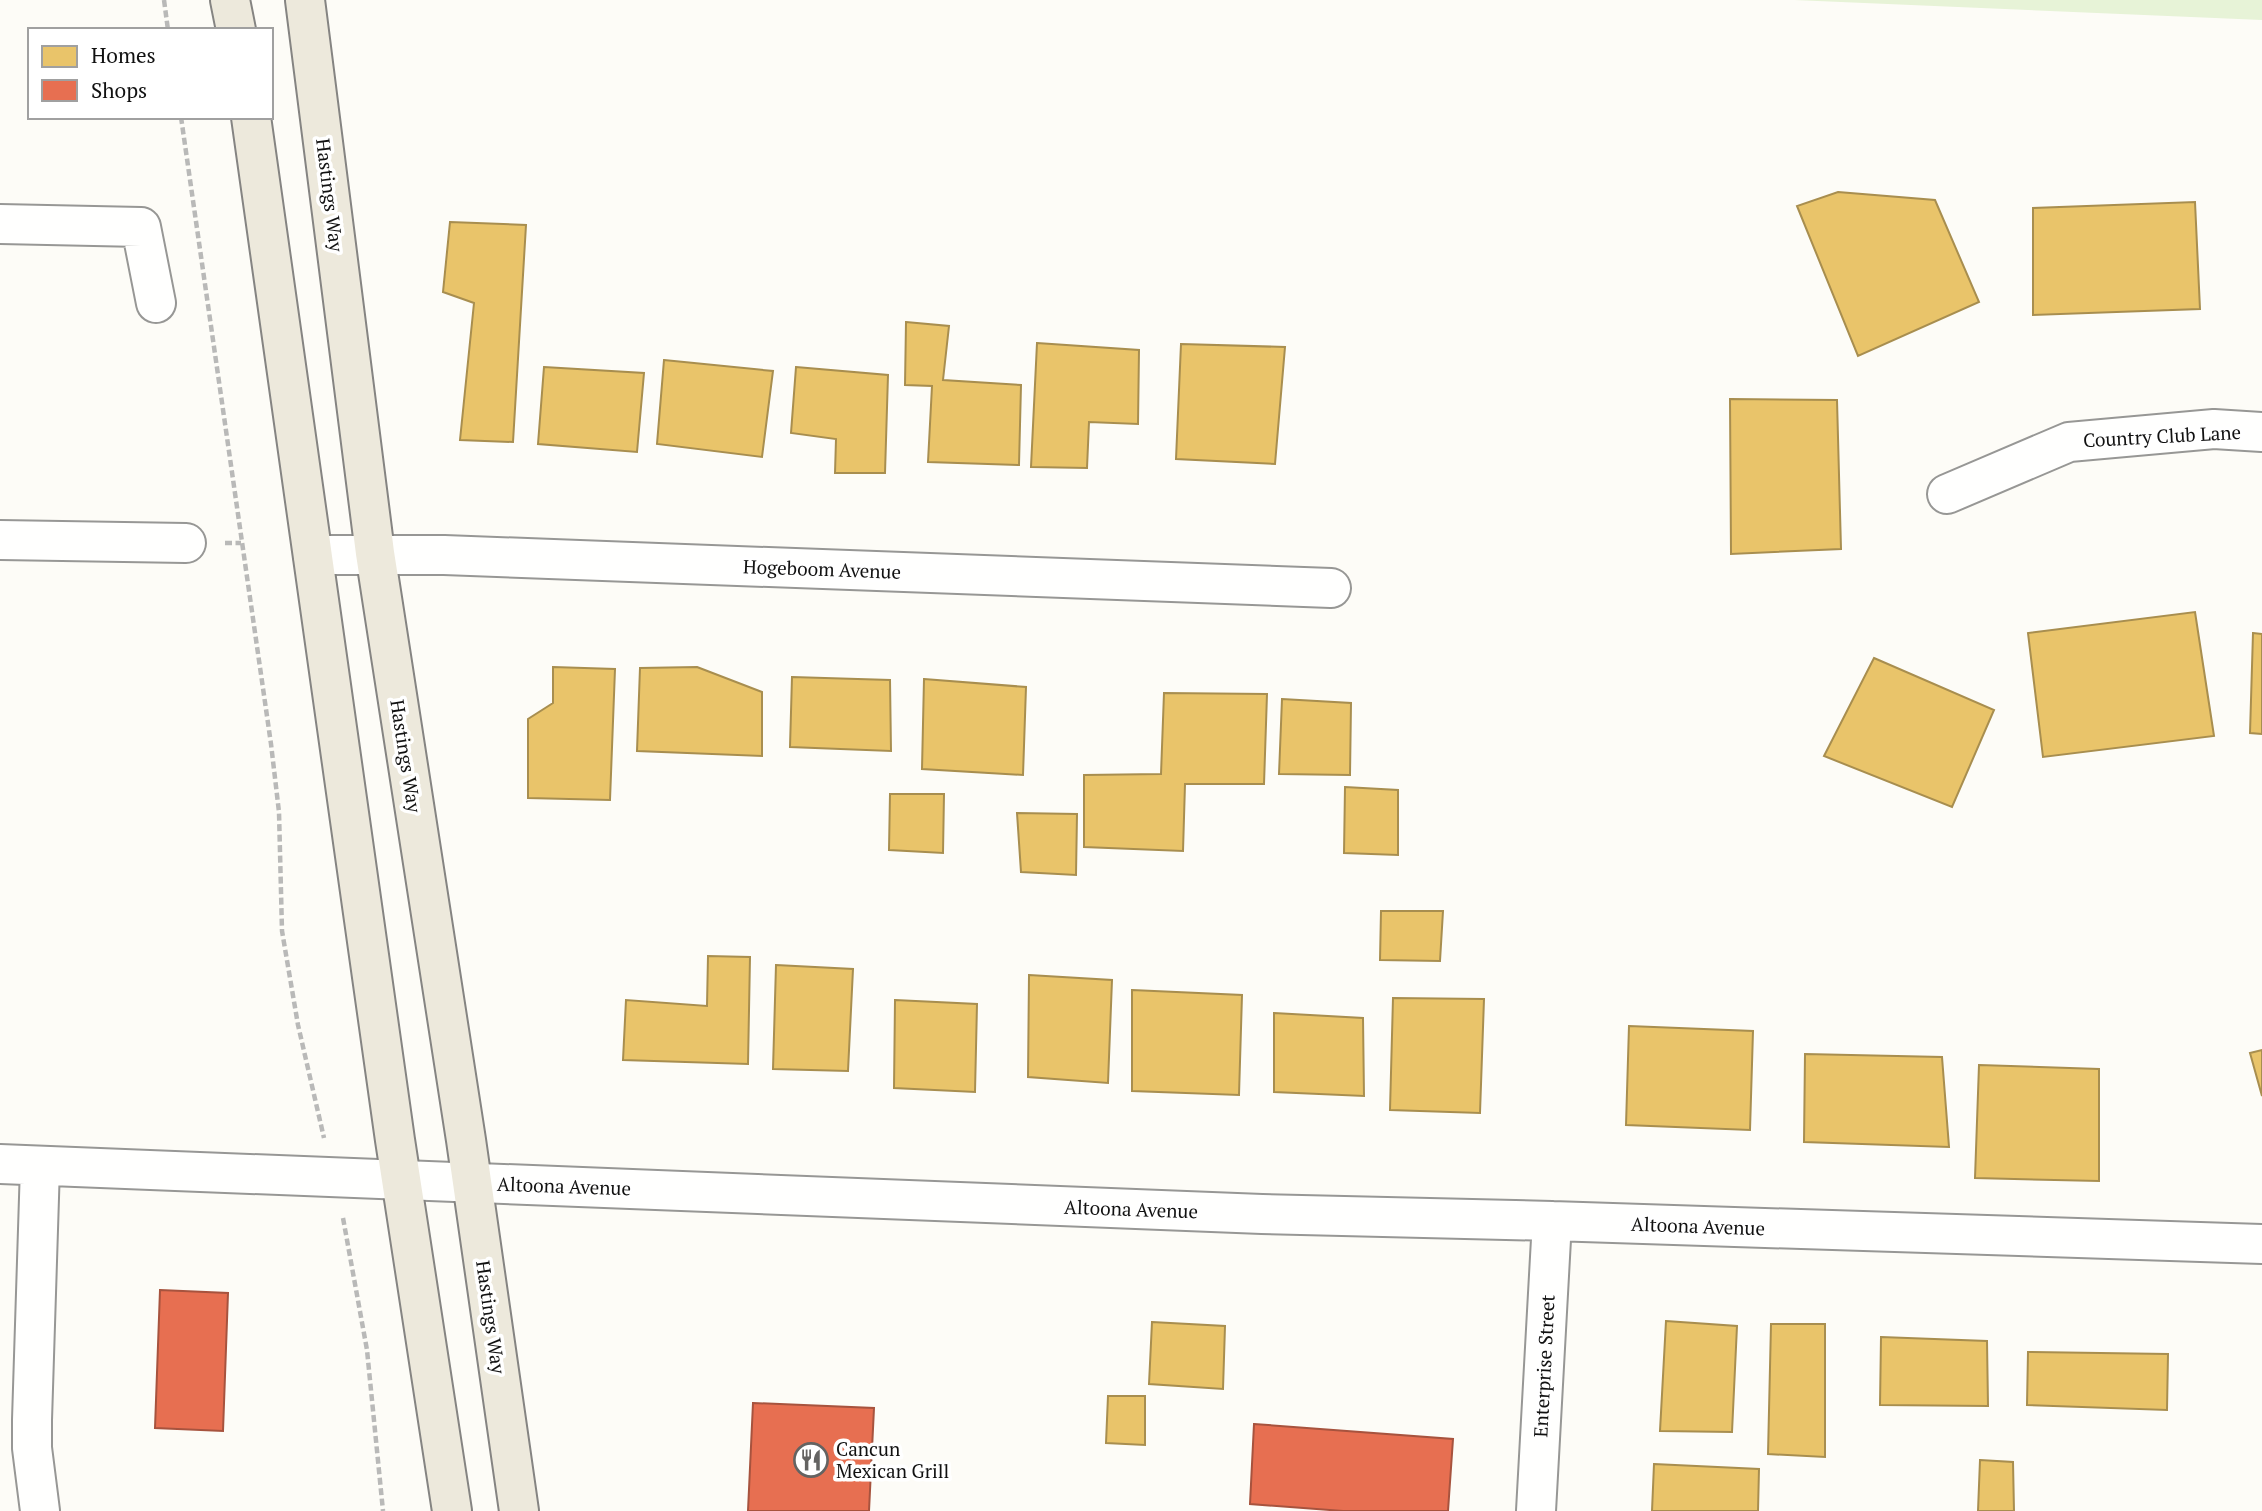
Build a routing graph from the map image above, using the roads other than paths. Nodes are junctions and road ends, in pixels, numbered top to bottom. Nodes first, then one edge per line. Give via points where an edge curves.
1 (230, 0) edge
2 (305, 0) edge
3 (236, 28) edge
4 (251, 119) edge
5 (0, 224) edge
6 (156, 303) dead end
7 (2262, 432) edge
8 (1947, 494) dead end
9 (0, 540) edge
10 (187, 543) dead end
11 (375, 553) junction
12 (313, 555) junction
13 (1331, 588) dead end
14 (0, 1164) edge
15 (40, 1166) junction
16 (400, 1180) junction
17 (471, 1183) junction
18 (1552, 1221) junction
19 (2262, 1244) edge
20 (40, 1511) edge
21 (452, 1511) edge
22 (519, 1511) edge
23 (1536, 1511) edge

1 - 3 main road
2 - 11 main road, Hastings Way
4 - 12 main road
5 - 6 street via 141,227
7 - 8 street, Country Club Lane via 2214,429 2069,442
9 - 10 street
11 - 12 street, Hogeboom Avenue
11 - 13 street, Hogeboom Avenue
11 - 17 main road, Hastings Way
12 - 16 main road
14 - 15 street, Altoona Avenue
15 - 16 street, Altoona Avenue
15 - 20 street via 32,1420
16 - 17 street, Altoona Avenue
16 - 21 main road
17 - 18 street, Altoona Avenue
17 - 22 main road, Hastings Way
18 - 19 street, Altoona Avenue
18 - 23 street, Enterprise Street

